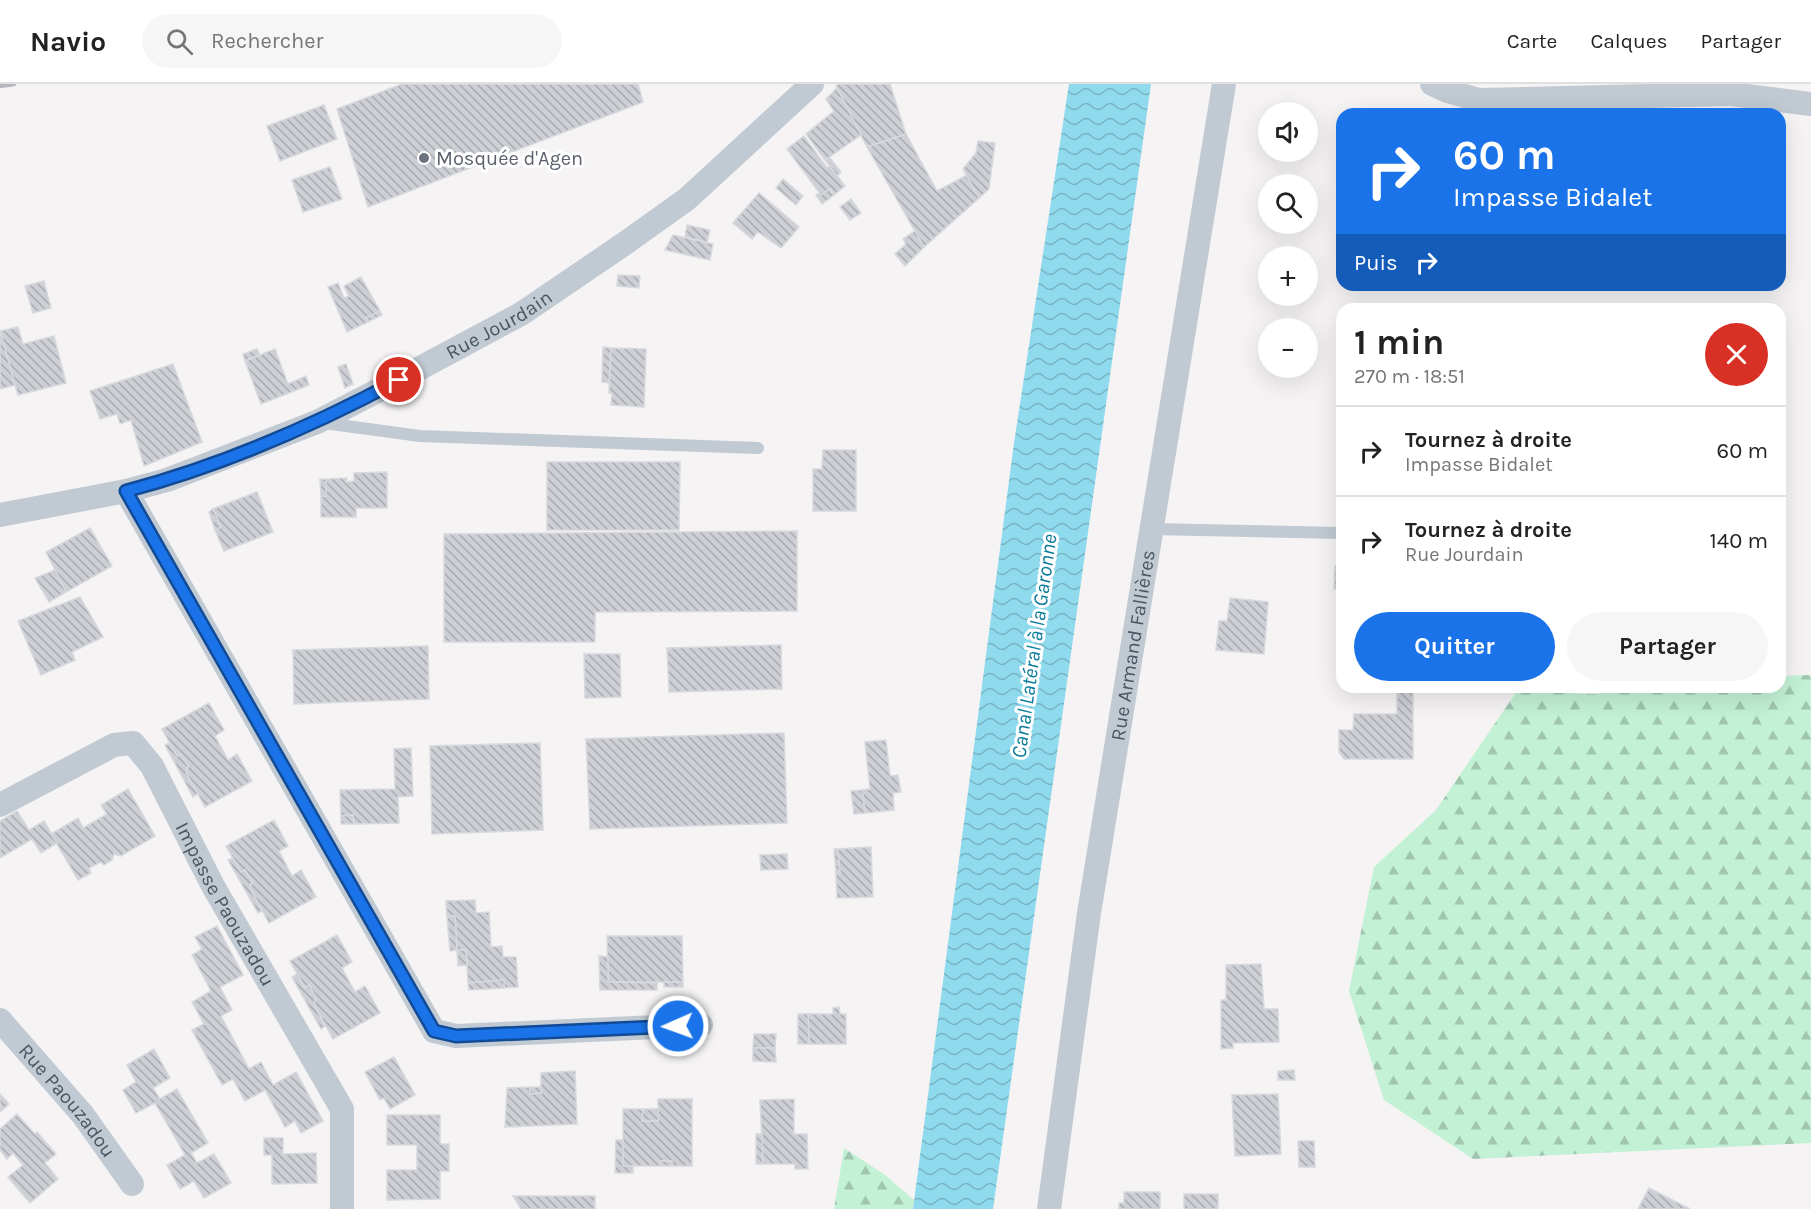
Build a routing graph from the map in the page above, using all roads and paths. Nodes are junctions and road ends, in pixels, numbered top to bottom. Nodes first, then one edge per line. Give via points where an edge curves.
1 (812, 84) edge
2 (1224, 84) edge
3 (1432, 84) edge
4 (1811, 104) edge
5 (317, 422) junction
6 (758, 448) dead end
7 (126, 491) junction
8 (0, 515) edge
9 (1151, 529) junction
10 (1336, 533) edge
11 (0, 806) edge
12 (0, 1020) edge
13 (701, 1025) dead end
14 (132, 1184) dead end
15 (342, 1209) edge
16 (1049, 1209) edge

1 - 5 street, Rue Jourdain via 687,199 624,244 521,314
2 - 9 street, Rue Armand Fallières
3 - 4 street via 1479,100 1731,94
5 - 6 lane via 420,436
5 - 7 street, Rue Jourdain via 167,480
7 - 8 street, Rue Jourdain
7 - 13 street via 434,1031 456,1036
9 - 10 lane
9 - 16 street, Rue Armand Fallières via 1089,913
11 - 15 street, Impasse Paouzadou via 114,745 133,743 152,766 213,886 342,1109
12 - 14 street, Rue Paouzadou via 83,1115

